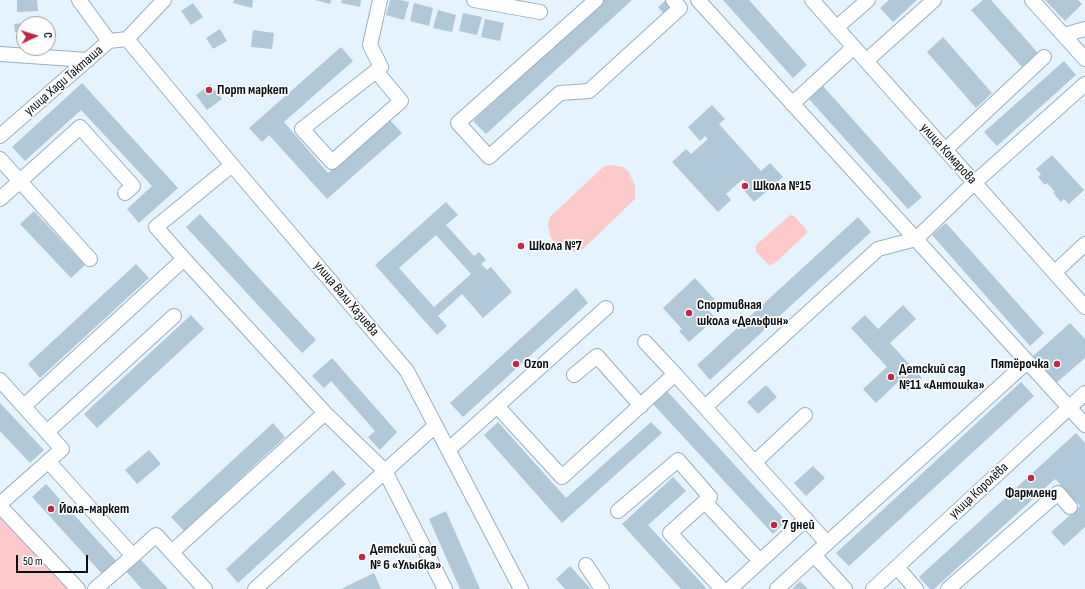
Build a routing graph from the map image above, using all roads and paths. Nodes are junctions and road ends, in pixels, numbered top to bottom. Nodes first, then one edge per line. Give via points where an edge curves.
1 (79, 0) edge
2 (164, 0) edge
3 (380, 0) edge
4 (474, 0) edge
5 (596, 0) edge
6 (698, 0) edge
7 (812, 0) edge
8 (868, 0) edge
9 (934, 0) edge
10 (1032, 0) edge
11 (681, 3) edge
12 (540, 12) dead end
13 (836, 28) junction
14 (1085, 29) edge
15 (1064, 35) junction
16 (127, 39) junction
17 (109, 41) junction
18 (854, 48) junction
19 (0, 54) edge
20 (1044, 57) dead end
21 (1085, 59) edge
22 (88, 60) junction
23 (866, 61) junction
24 (376, 71) junction
25 (1085, 84) edge
26 (792, 104) junction
27 (0, 136) edge
28 (945, 150) junction
29 (0, 159) edge
30 (232, 165) junction
31 (20, 181) junction
32 (974, 183) junction
33 (125, 193) dead end
34 (0, 199) edge
35 (916, 240) junction
36 (1085, 244) edge
37 (90, 259) dead end
38 (184, 260) junction
39 (1055, 272) junction
40 (1085, 307) edge
41 (606, 308) dead end
42 (174, 316) dead end
43 (645, 342) dead end
44 (1027, 362) junction
45 (675, 374) junction
46 (574, 375) dead end
47 (0, 380) edge
48 (1085, 393) edge
49 (24, 406) junction
50 (497, 406) junction
51 (641, 406) junction
52 (705, 407) junction
53 (1069, 408) junction
54 (325, 412) junction
55 (805, 415) dead end
56 (1085, 425) edge
57 (435, 426) junction
58 (47, 432) junction
59 (448, 450) junction
60 (48, 462) junction
61 (755, 462) junction
62 (385, 472) junction
63 (705, 502) junction
64 (0, 505) edge
65 (1070, 507) dead end
66 (618, 511) dead end
67 (806, 519) junction
68 (827, 543) junction
69 (172, 552) junction
70 (814, 555) junction
71 (133, 556) junction
72 (760, 561) junction
73 (586, 566) dead end
74 (897, 567) junction
75 (78, 589) edge
76 (95, 589) edge
77 (205, 589) edge
78 (255, 589) edge
79 (445, 589) edge
80 (521, 589) edge
81 (602, 589) edge
82 (722, 589) edge
83 (730, 589) edge
84 (777, 589) edge
85 (844, 589) edge
86 (873, 589) edge
87 (916, 589) edge
88 (948, 589) edge

1 - 17 street
2 - 16 street
3 - 24 street via 370,45 381,67
4 - 12 street
5 - 11 street via 458,123 489,157 560,93 589,91
6 - 26 street
7 - 13 street, улица Комарова
8 - 13 street
9 - 23 street
10 - 15 street
13 - 18 street, улица Комарова
14 - 15 street
15 - 21 street
16 - 17 street, улица Хади Такташа
16 - 30 street, улица Вали Хазиева
17 - 22 street, улица Хади Такташа
18 - 23 street, улица Комарова
18 - 26 street
19 - 22 street
20 - 28 street
22 - 27 street, улица Хади Такташа
23 - 28 street, улица Комарова
24 - 24 street via 302,129 332,162 401,101
25 - 32 street
26 - 35 street
28 - 32 street, улица Комарова
29 - 31 street
30 - 38 street via 156,228
30 - 57 street, улица Вали Хазиева via 407,371
31 - 33 street via 80,127 133,186
31 - 34 street
31 - 37 street
32 - 35 street
32 - 39 street, улица Комарова
35 - 44 street
35 - 52 street via 878,249
36 - 39 street
38 - 49 street
38 - 54 street
39 - 40 street, улица Комарова
41 - 50 street
42 - 58 street
43 - 45 street
44 - 53 street
44 - 68 street
45 - 51 street
45 - 52 street
46 - 51 street via 597,356
47 - 49 street
48 - 53 street, улица Королёва
49 - 58 street
50 - 51 street via 562,478
50 - 59 street
52 - 61 street
53 - 56 street
53 - 74 street, улица Королёва
54 - 62 street
54 - 69 street
55 - 61 street
57 - 59 street, улица Вали Хазиева
57 - 62 street
58 - 60 street via 62,449
59 - 80 street, улица Вали Хазиева
60 - 64 street
60 - 71 street
61 - 67 street
62 - 78 street
62 - 79 street
63 - 66 street via 710,497 678,460
63 - 72 street
63 - 82 street via 670,533
64 - 75 street
65 - 88 street via 1058,493
67 - 68 street
67 - 72 street
68 - 70 street
69 - 71 street via 156,535
69 - 77 street
70 - 84 street
70 - 85 street
71 - 76 street
72 - 83 street
73 - 81 street
74 - 86 street, улица Королёва
74 - 87 street

